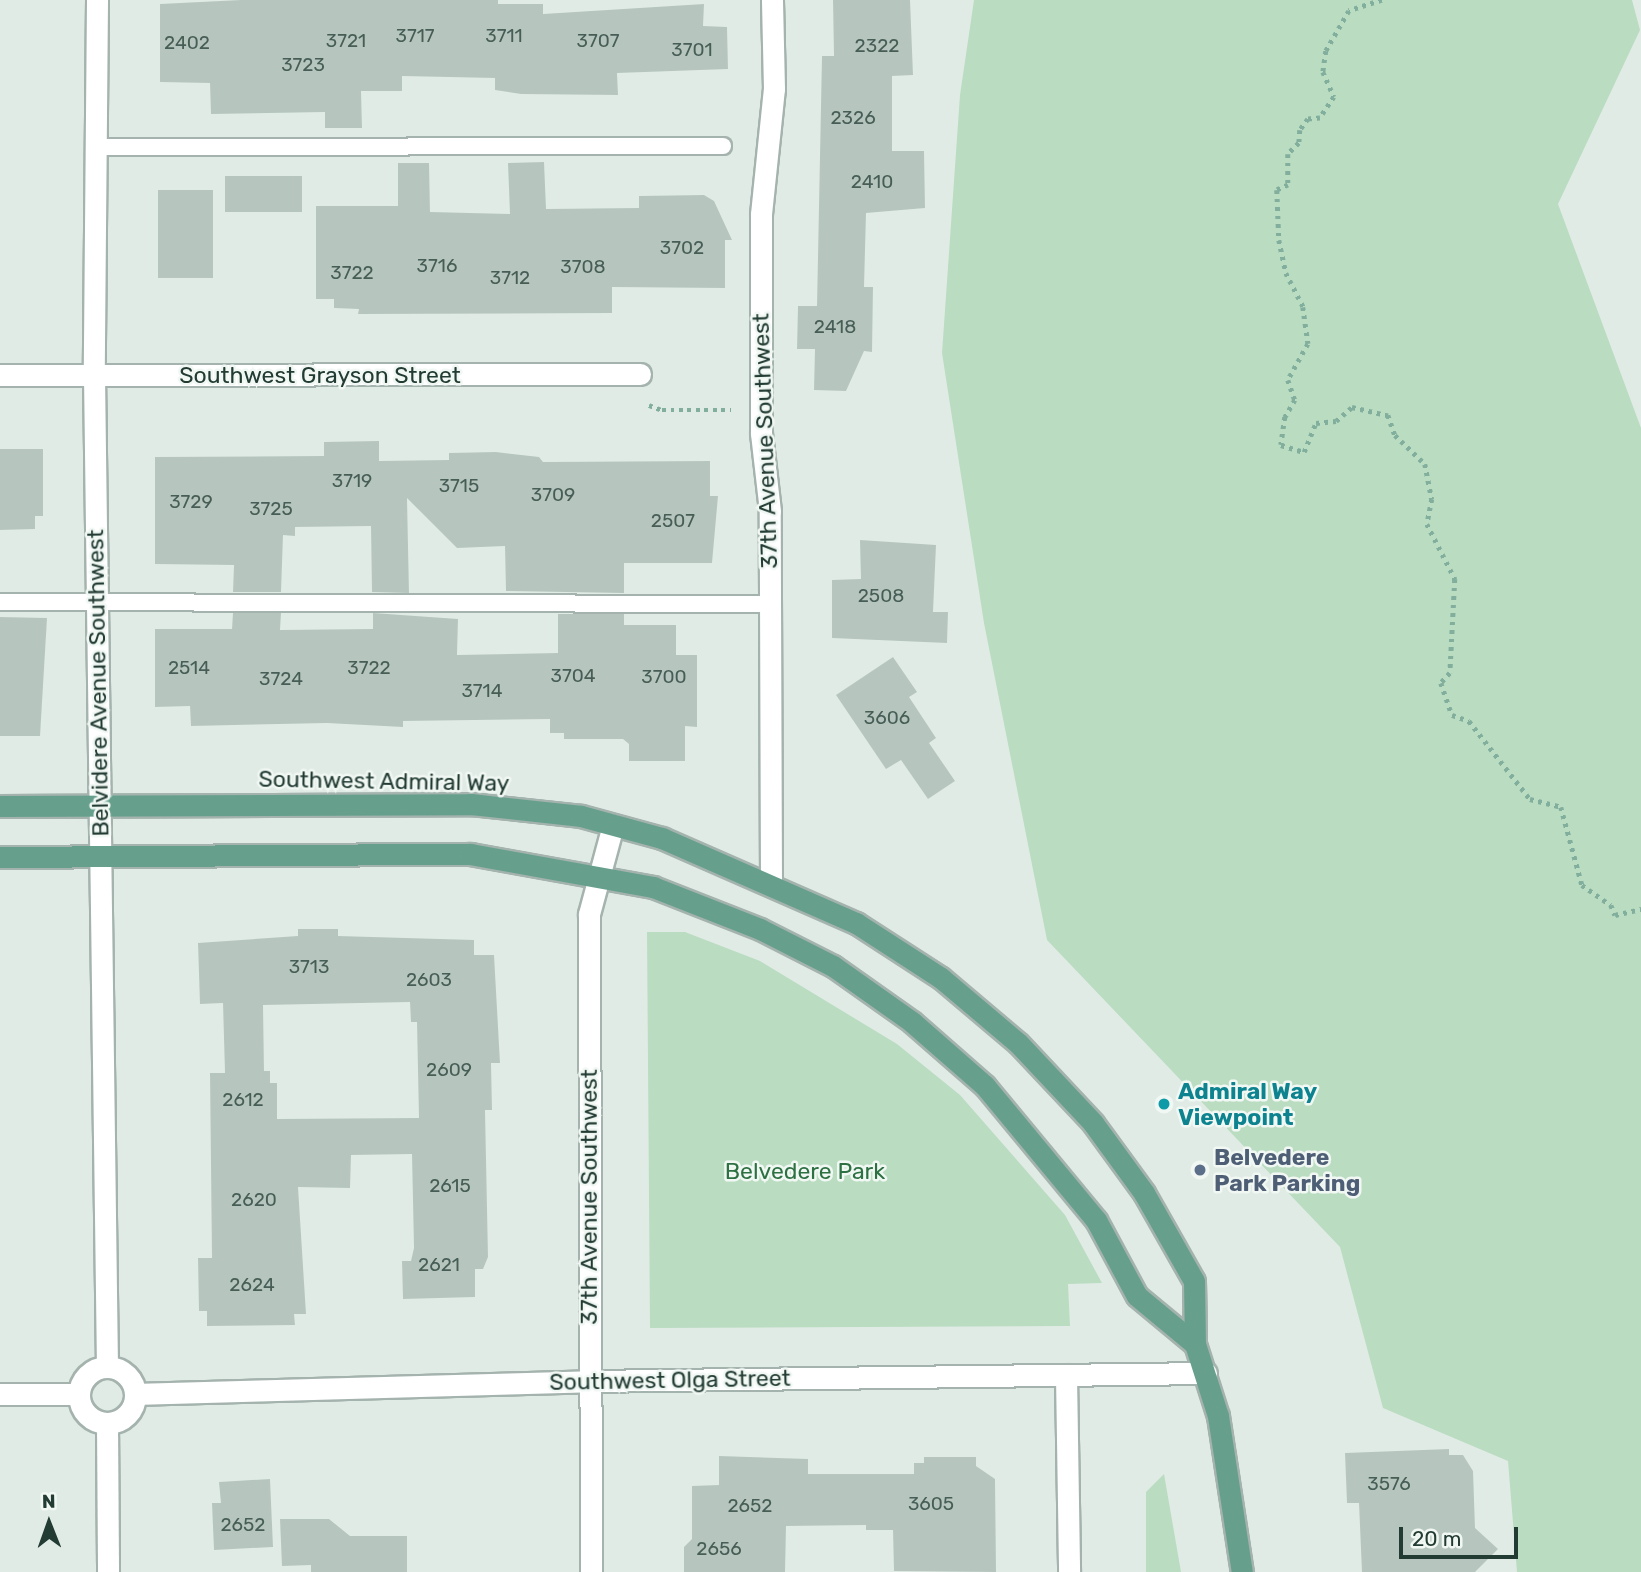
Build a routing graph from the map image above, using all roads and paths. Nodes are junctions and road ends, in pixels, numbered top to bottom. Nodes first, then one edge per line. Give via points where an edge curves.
1 (97, 0) edge
2 (772, 0) edge
3 (1382, 0) edge
4 (723, 146) dead end
5 (95, 147) junction
6 (640, 374) dead end
7 (0, 375) edge
8 (94, 375) junction
9 (649, 405) dead end
10 (740, 410) dead end
11 (0, 602) edge
12 (97, 603) junction
13 (770, 604) junction
14 (99, 805) junction
15 (0, 806) edge
16 (613, 825) junction
17 (100, 856) junction
18 (0, 857) edge
19 (600, 874) junction
20 (771, 882) junction
21 (1641, 909) edge
22 (1195, 1344) junction
23 (107, 1367) junction
24 (1206, 1373) junction
25 (1066, 1375) junction
26 (588, 1381) junction
27 (0, 1394) edge
28 (78, 1394) junction
29 (135, 1394) junction
30 (107, 1423) junction
31 (108, 1572) edge
32 (591, 1572) edge
33 (1069, 1572) edge
34 (1242, 1572) edge

1 - 5 street, Belvidere Avenue Southwest
2 - 13 street, 37th Avenue Southwest via 774,89 761,214 761,433 770,512
3 - 21 path via 1349,10 1326,51 1323,72 1334,97 1320,118 1308,119 1300,130 1299,143 1288,154 1288,185 1277,190 1279,240 1286,273 1303,307 1308,344 1288,380 1295,400 1285,417 1281,445 1304,452 1316,423 1336,421 1352,407 1388,415 1395,435 1424,464 1432,499 1427,524 1455,579 1450,673 1441,683 1452,715 1469,721 1531,799 1561,807 1582,885 1611,905 1615,915
4 - 5 lane
5 - 8 street, Belvidere Avenue Southwest
6 - 8 street, Southwest Grayson Street
7 - 8 street, Southwest Grayson Street
8 - 12 street, Belvidere Avenue Southwest
9 - 10 path via 662,410
11 - 12 lane
12 - 13 lane
12 - 14 street, Belvidere Avenue Southwest
13 - 20 street, 37th Avenue Southwest
14 - 15 main road, Southwest Admiral Way
14 - 16 main road, Southwest Admiral Way via 471,804
14 - 17 street, Belvidere Avenue Southwest
16 - 19 street, 37th Avenue Southwest
16 - 20 main road, Southwest Admiral Way via 662,838
17 - 18 main road, Southwest Admiral Way
17 - 19 main road, Southwest Admiral Way via 470,854
17 - 23 street, Belvidere Avenue Southwest
19 - 22 main road, Southwest Admiral Way via 653,887 760,929 833,966 912,1022 985,1086 1049,1157 1096,1220 1137,1296
19 - 26 street, 37th Avenue Southwest via 589,914
20 - 22 main road, Southwest Admiral Way via 856,923 941,978 1018,1043 1093,1124 1144,1193 1194,1281
22 - 24 main road, Southwest Admiral Way
23 - 28 street via 87,1374
23 - 29 street via 127,1376
24 - 25 street, Southwest Olga Street
24 - 34 main road, Southwest Admiral Way
25 - 26 street, Southwest Olga Street
25 - 33 street
26 - 29 street, Southwest Olga Street
26 - 32 street, 37th Avenue Southwest
27 - 28 street
28 - 30 street via 86,1415
29 - 30 street via 126,1416
30 - 31 street

